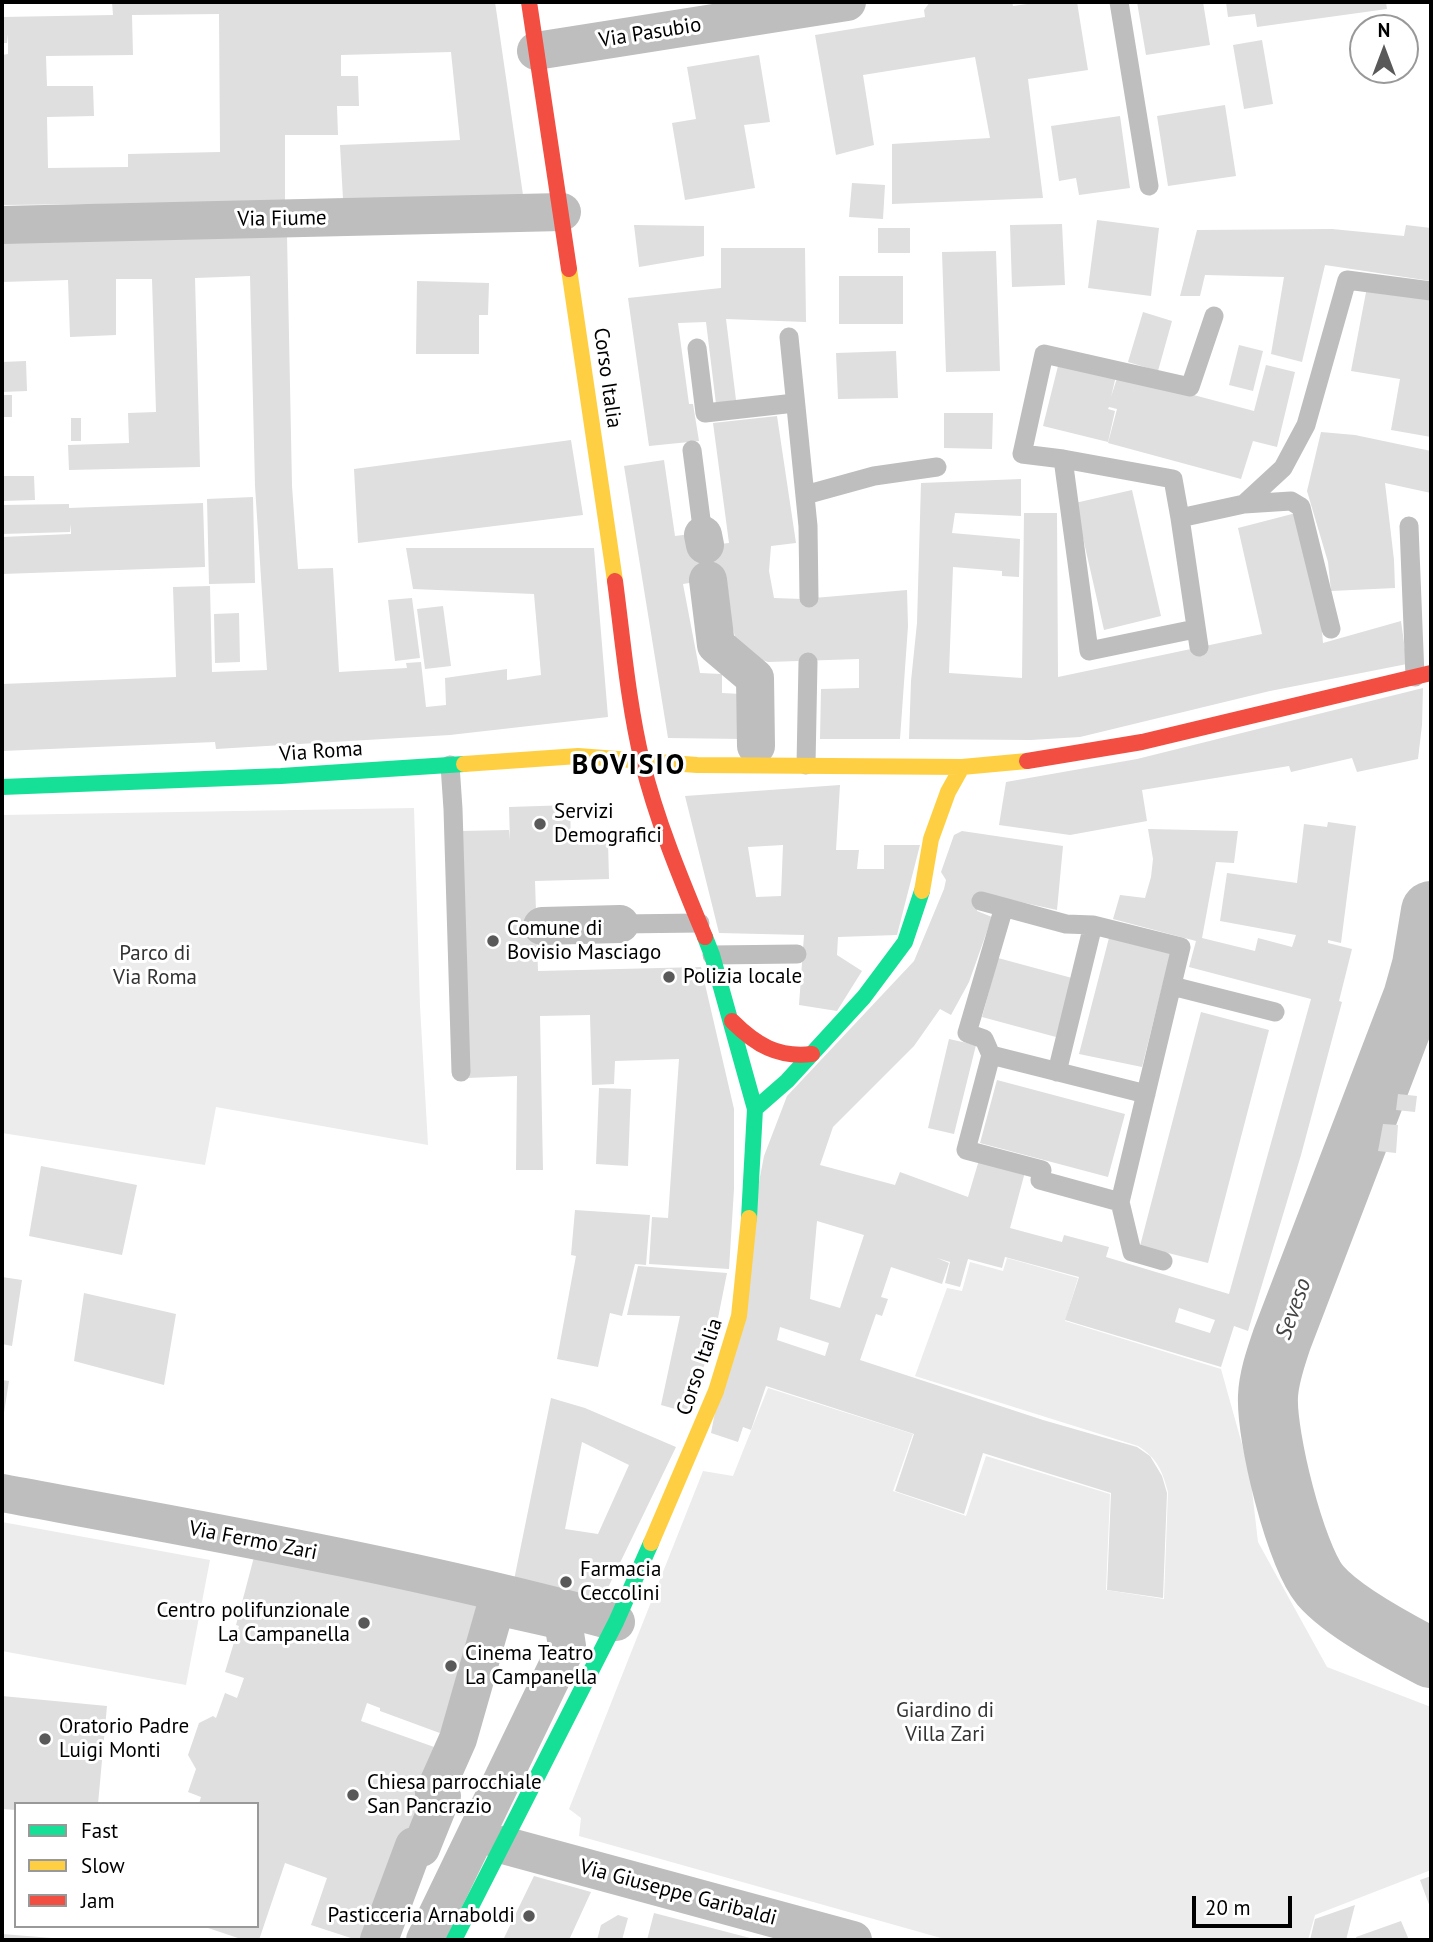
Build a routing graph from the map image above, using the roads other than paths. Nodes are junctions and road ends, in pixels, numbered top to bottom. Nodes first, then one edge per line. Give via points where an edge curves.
1 (529, 2) edge
2 (847, 2) edge
3 (1119, 2) edge
4 (536, 51) junction
5 (1149, 186) dead end
6 (562, 212) junction
7 (2, 225) edge
8 (1431, 291) edge
9 (1214, 316) dead end
10 (789, 337) dead end
11 (697, 348) dead end
12 (795, 403) junction
13 (692, 450) dead end
14 (1063, 459) junction
15 (937, 467) dead end
16 (805, 495) junction
17 (1244, 504) junction
18 (1180, 518) junction
19 (1409, 526) dead end
20 (702, 551) joint
21 (809, 598) dead end
22 (1331, 629) dead end
23 (808, 662) dead end
24 (1423, 675) edge
25 (756, 746) dead end
26 (642, 760) junction
27 (450, 765) junction
28 (806, 765) junction
29 (962, 767) junction
30 (2, 787) edge
31 (925, 881) junction
32 (944, 889) dead end
33 (981, 901) dead end
34 (1004, 907) junction
35 (700, 923) junction
36 (620, 925) joint
37 (1093, 925) junction
38 (542, 926) dead end
39 (797, 954) dead end
40 (712, 955) junction
41 (1172, 986) junction
42 (1275, 1012) dead end
43 (732, 1021) junction
44 (812, 1054) junction
45 (991, 1055) junction
46 (461, 1072) dead end
47 (1057, 1072) junction
48 (1146, 1094) junction
49 (755, 1108) junction
50 (1120, 1202) junction
51 (1163, 1261) dead end
52 (2, 1493) edge
53 (617, 1622) junction
54 (503, 1845) junction
55 (784, 1931) edge
56 (379, 1940) edge
57 (425, 1940) edge
58 (454, 1940) edge
59 (853, 1940) edge

1 - 4 street, Corso Italia
2 - 4 street, Via Pasubio
3 - 5 lane
4 - 6 street, Corso Italia
6 - 7 street, Via Fiume
6 - 26 street, Corso Italia via 618,552 628,685
8 - 17 lane via 1347,280 1306,425 1283,468
9 - 14 lane via 1190,387 1044,354 1022,454
10 - 12 lane
11 - 12 lane via 705,413
12 - 16 lane
13 - 20 lane
14 - 18 lane via 1173,479
14 - 18 lane via 1090,661 1197,638
15 - 16 lane via 874,476
16 - 21 lane
17 - 18 lane
17 - 22 lane via 1291,501 1301,507
19 - 24 lane via 1413,634
20 - 25 street via 716,645 755,678
23 - 28 lane
24 - 29 street, Via Roma via 1104,740 1053,758
26 - 27 street, Via Roma via 578,756
26 - 28 street, Via Roma
26 - 35 street, Corso Italia via 663,834
27 - 30 street, Via Roma
27 - 46 lane
28 - 29 street, Via Roma
29 - 31 street via 947,792 931,838
31 - 32 lane
31 - 44 street via 905,942 876,983
33 - 34 lane
34 - 37 lane via 1066,925
34 - 45 lane via 967,1033 984,1039
35 - 36 lane
35 - 40 street, Corso Italia
36 - 38 street
37 - 41 lane via 1181,947
37 - 47 lane
39 - 40 lane
40 - 43 street, Corso Italia
41 - 42 lane
41 - 48 lane
43 - 44 street via 747,1037 783,1056
43 - 49 street, Corso Italia
44 - 49 street
45 - 47 lane
45 - 50 lane via 966,1150 1042,1170 1040,1180
47 - 48 lane
48 - 50 lane
49 - 53 street, Corso Italia via 748,1238 736,1332 694,1447
50 - 51 lane via 1132,1252
52 - 53 street, Via Fermo Zari via 503,1592
53 - 54 street, Corso Italia
54 - 55 street, Via Giuseppe Garibaldi
54 - 58 street, Corso Italia
55 - 59 street, Via Giuseppe Garibaldi
56 - 57 street via 414,1846 421,1848 442,1796 434,1793 458,1740 496,1606 554,1619 564,1627 567,1646

